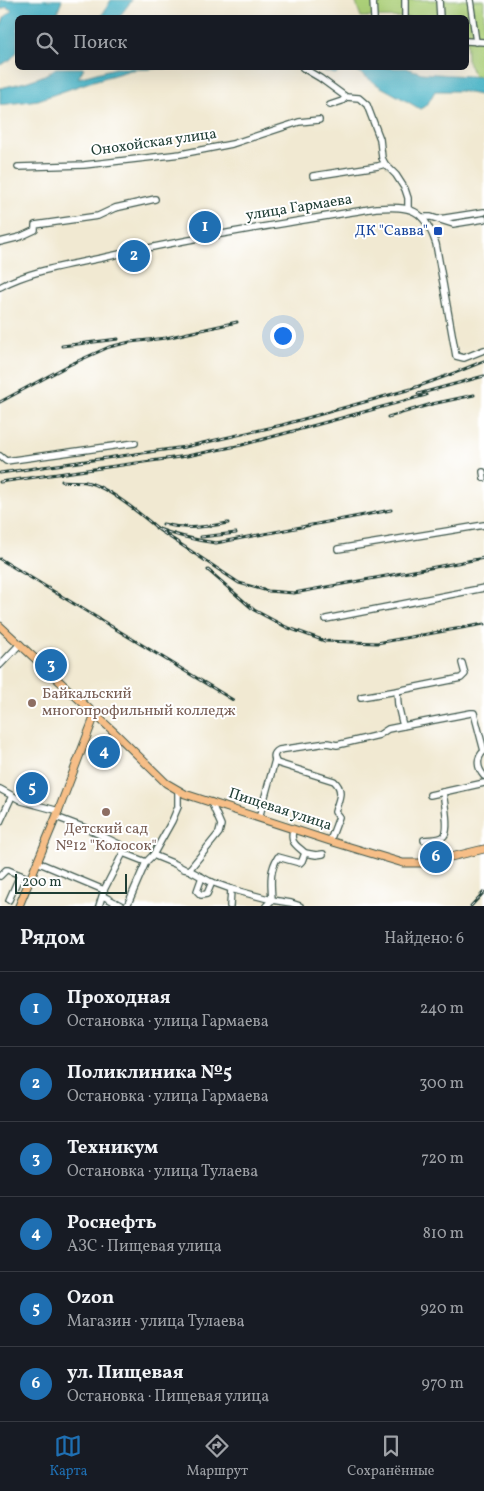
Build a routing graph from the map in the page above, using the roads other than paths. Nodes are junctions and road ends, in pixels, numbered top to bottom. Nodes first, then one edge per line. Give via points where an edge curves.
1 (373, 0) edge
2 (405, 0) edge
3 (439, 0) edge
4 (470, 0) edge
5 (374, 15) edge
6 (405, 15) edge
7 (440, 15) edge
8 (469, 41) edge
9 (476, 42) junction
10 (484, 42) edge
11 (306, 70) edge
12 (346, 97) junction
13 (330, 105) dead end
14 (319, 120) dead end
15 (385, 164) junction
16 (18, 168) dead end
17 (313, 176) dead end
18 (155, 199) dead end
19 (408, 208) junction
20 (484, 212) edge
21 (422, 217) junction
22 (438, 219) junction
23 (484, 219) edge
24 (0, 242) edge
25 (0, 287) edge
26 (484, 350) edge
27 (135, 443) dead end
28 (0, 456) edge
29 (484, 525) edge
30 (338, 549) dead end
31 (484, 588) edge
32 (326, 619) dead end
33 (0, 626) edge
34 (20, 644) junction
35 (462, 663) dead end
36 (0, 665) edge
37 (397, 691) junction
38 (361, 697) dead end
39 (95, 714) junction
40 (404, 726) junction
41 (484, 751) edge
42 (275, 760) junction
43 (484, 776) edge
44 (484, 783) edge
45 (0, 789) edge
46 (178, 790) junction
47 (443, 792) junction
48 (12, 796) junction
49 (430, 796) dead end
50 (211, 802) junction
51 (58, 814) junction
52 (259, 818) junction
53 (0, 822) edge
54 (293, 829) junction
55 (424, 840) dead end
56 (330, 841) junction
57 (484, 849) edge
58 (123, 853) junction
59 (305, 854) junction
60 (323, 854) dead end
61 (153, 855) junction
62 (37, 862) junction
63 (146, 862) junction
64 (190, 870) junction
65 (20, 875) junction
66 (0, 876) edge
67 (202, 876) junction
68 (30, 879) junction
69 (212, 882) junction
70 (231, 889) junction
71 (103, 893) junction
72 (9, 900) dead end
73 (272, 900) junction
74 (18, 906) edge
75 (99, 906) edge
76 (122, 906) edge
77 (127, 906) edge
78 (230, 906) edge
79 (266, 906) edge
80 (279, 906) edge
81 (300, 906) edge

1 - 5 street
2 - 6 street
3 - 7 street
4 - 9 street
8 - 9 street
9 - 10 street
11 - 12 street
12 - 13 street
12 - 15 street via 359,98 367,105 380,139
14 - 16 street, Онохойская улица via 299,122 232,144 181,154 84,165
15 - 17 street
15 - 19 street via 405,189
18 - 24 street via 115,208 98,216 35,225 34,230 20,237
19 - 21 street
19 - 25 street, улица Гармаева via 376,208 155,246 35,273
20 - 22 street
21 - 22 street
21 - 26 street via 436,244 456,356 464,358
22 - 23 street via 453,224
27 - 28 street via 6,461
29 - 30 street
31 - 32 street
33 - 34 main road, Пищевая улица
34 - 36 street
34 - 39 main road, Пищевая улица
35 - 37 street via 466,674 460,678
37 - 38 street
37 - 40 street
39 - 46 main road, Пищевая улица via 166,783
39 - 51 main road
40 - 41 street via 474,713
40 - 42 street via 342,744 279,750 274,755
41 - 43 street via 478,763
42 - 52 street
42 - 56 street via 340,786 335,812 339,817
44 - 47 street
45 - 48 street
46 - 50 main road, Пищевая улица
46 - 61 street via 178,808
47 - 49 street
47 - 55 street via 445,835
48 - 51 street
48 - 53 street
50 - 52 main road, Пищевая улица
50 - 64 street via 221,825 219,833
51 - 58 street via 121,846
51 - 62 main road
52 - 54 main road, Пищевая улица
54 - 56 main road, Пищевая улица
54 - 59 street via 293,842
56 - 57 main road, Пищевая улица via 404,863 426,863
58 - 63 street
58 - 71 street
59 - 60 street
59 - 73 street via 300,863 278,857 271,872
61 - 63 street
61 - 64 street
62 - 68 main road
62 - 71 street
63 - 77 street
64 - 67 street
65 - 66 street via 6,870
65 - 68 street
65 - 72 street
67 - 69 street
67 - 69 street via 197,890 201,895 207,894
68 - 74 main road
69 - 70 street
70 - 73 street
70 - 78 street
71 - 75 street
71 - 76 street
73 - 79 street
73 - 80 street
73 - 81 street

